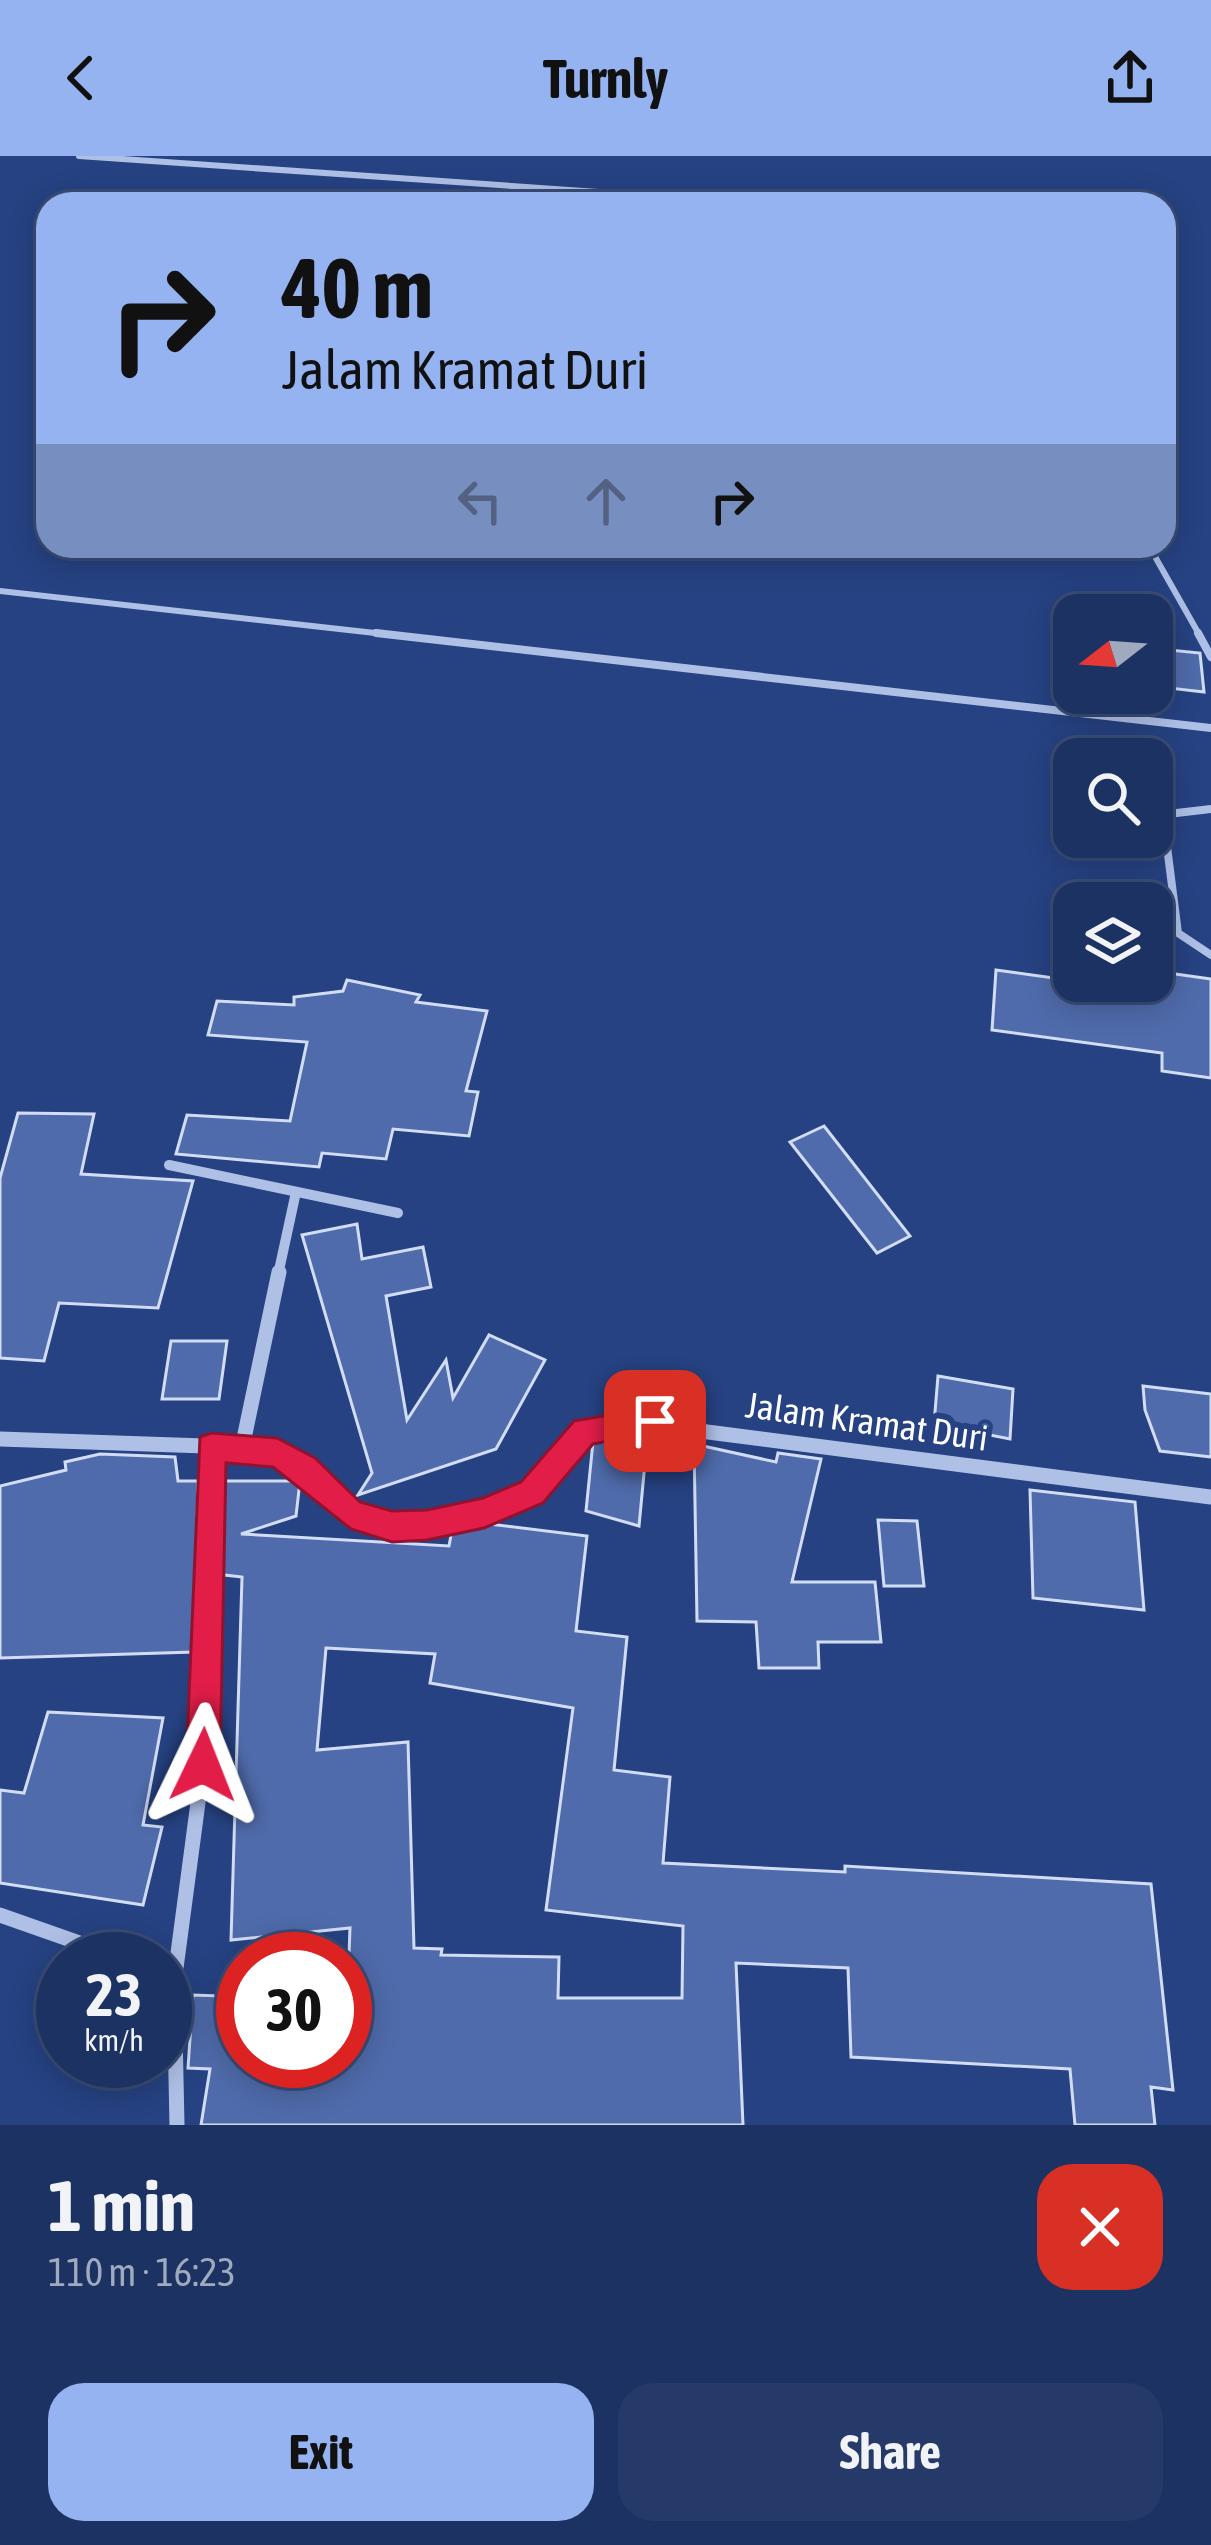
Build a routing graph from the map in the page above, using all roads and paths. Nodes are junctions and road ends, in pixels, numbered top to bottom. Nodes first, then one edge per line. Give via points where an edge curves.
1 (79, 156) edge
2 (599, 192) edge
3 (1156, 558) edge
4 (0, 591) edge
5 (1211, 657) edge
6 (1211, 728) edge
7 (1211, 808) edge
8 (1211, 955) edge
9 (169, 1165) dead end
10 (296, 1192) junction
11 (398, 1213) dead end
12 (0, 1439) edge
13 (211, 1447) junction
14 (242, 1448) junction
15 (1211, 1497) edge
16 (0, 1915) edge
17 (48, 1932) edge
18 (177, 1932) edge
19 (175, 2088) edge
20 (177, 2125) edge

1 - 2 lane
3 - 5 lane
4 - 6 lane
7 - 8 lane via 1168,814 1165,831 1178,933
9 - 10 street
10 - 11 street
10 - 14 street
12 - 13 street, Jalam Kramat Duri
13 - 14 street, Jalam Kramat Duri
13 - 18 street via 203,1765
14 - 15 street, Jalam Kramat Duri via 289,1459 351,1514 392,1527 506,1505 551,1474 584,1431 630,1422
16 - 17 street
19 - 20 street

